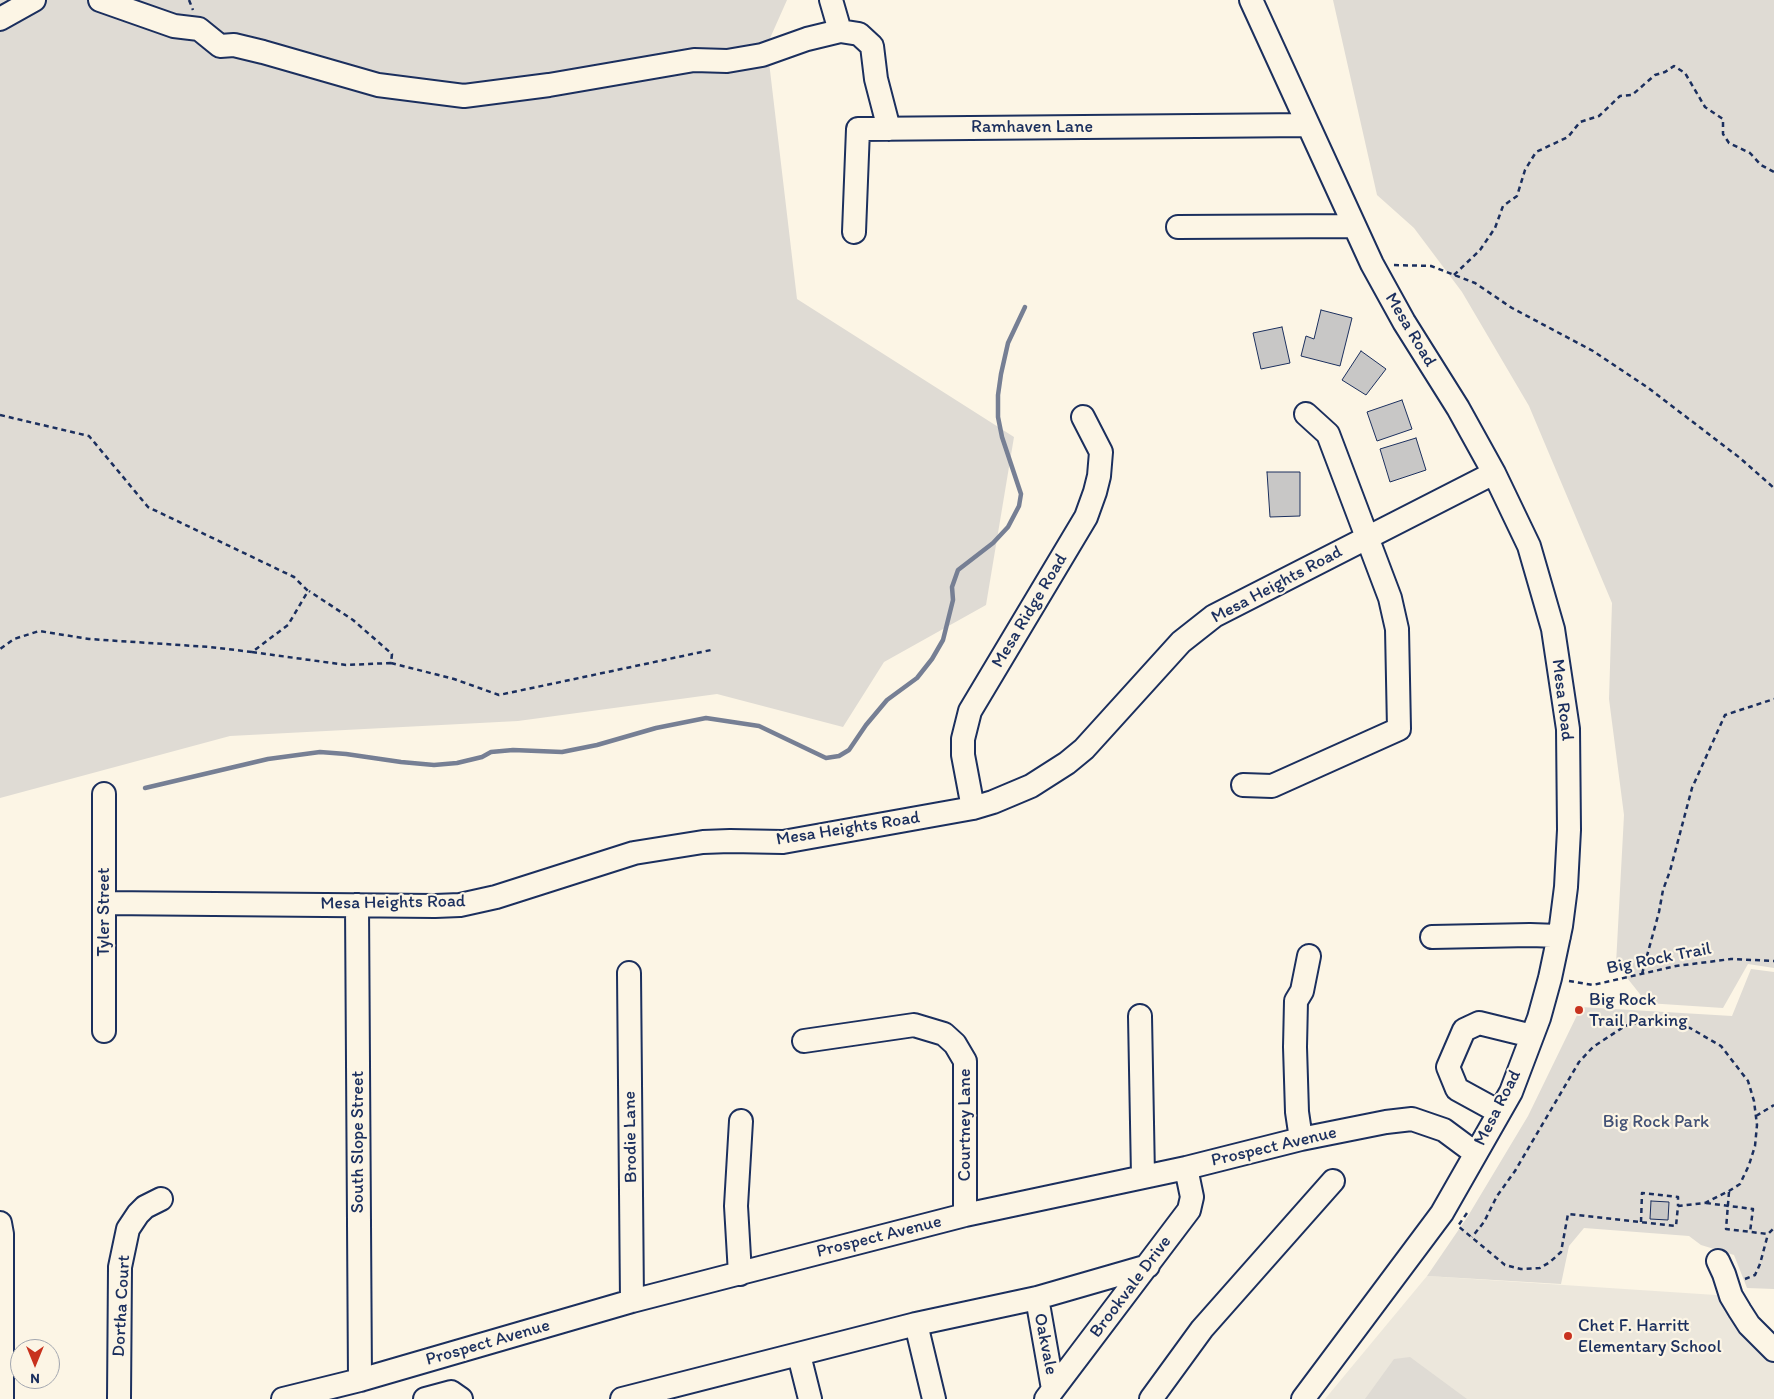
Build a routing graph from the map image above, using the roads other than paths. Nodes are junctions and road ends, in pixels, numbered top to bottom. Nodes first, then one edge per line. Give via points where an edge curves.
1 (34, 0) edge
2 (100, 0) edge
3 (831, 0) edge
4 (1251, 0) edge
5 (0, 19) edge
6 (840, 31) junction
7 (1308, 125) junction
8 (889, 129) junction
9 (1354, 226) junction
10 (1178, 227) dead end
11 (854, 232) dead end
12 (1306, 414) dead end
13 (1083, 417) dead end
14 (1494, 473) junction
15 (1368, 538) junction
16 (1243, 785) dead end
17 (104, 794) dead end
18 (973, 808) junction
19 (104, 903) junction
20 (357, 905) junction
21 (1559, 936) junction
22 (1432, 937) dead end
23 (1309, 956) dead end
24 (629, 973) dead end
25 (1140, 1016) dead end
26 (104, 1031) dead end
27 (1532, 1036) junction
28 (804, 1041) dead end
29 (1499, 1112) junction
30 (741, 1121) dead end
31 (1300, 1139) junction
32 (1475, 1153) junction
33 (1186, 1168) junction
34 (1143, 1176) junction
35 (1333, 1181) dead end
36 (161, 1199) dead end
37 (965, 1215) junction
38 (0, 1223) edge
39 (1718, 1261) dead end
40 (1148, 1266) junction
41 (740, 1274) junction
42 (1036, 1298) junction
43 (632, 1301) junction
44 (916, 1324) junction
45 (1774, 1350) edge
46 (799, 1355) junction
47 (360, 1380) junction
48 (674, 1393) edge
49 (1050, 1394) edge
50 (2, 1399) edge
51 (119, 1399) edge
52 (282, 1399) edge
53 (425, 1399) edge
54 (461, 1399) edge
55 (622, 1399) edge
56 (810, 1399) edge
57 (934, 1399) edge
58 (1151, 1399) edge
59 (1303, 1399) edge

1 - 5 street
2 - 6 street via 174,26 199,29 220,46 234,45 263,52 378,85 464,96 694,60 727,61 762,55
3 - 6 street
4 - 7 street, Mesa Road
6 - 8 street via 859,34 872,46 876,79
7 - 8 street, Ramhaven Lane
7 - 9 street, Mesa Road
8 - 11 street, Ramhaven Lane via 858,129
9 - 10 street
9 - 14 street, Mesa Road via 1404,322
12 - 15 street via 1328,434
13 - 18 street, Mesa Ridge Road via 1101,452 1095,492 1086,517 970,711 962,755
14 - 15 street, Mesa Heights Road
14 - 21 street, Mesa Road via 1529,546 1553,629 1568,729 1569,830
15 - 16 street via 1390,598 1397,629 1399,730 1272,786
15 - 18 street, Mesa Heights Road via 1214,616 1181,642 1084,749 1067,763 1012,795
17 - 19 street, Tyler Street
18 - 20 street, Mesa Heights Road via 783,842 703,842 634,853 478,902 435,906
19 - 20 street, Mesa Heights Road
19 - 26 street, Tyler Street
20 - 47 street, South Slope Street
21 - 22 street
21 - 27 street, Mesa Road
23 - 31 street via 1302,991 1296,1001
24 - 43 street, Brodie Lane
25 - 34 street
27 - 29 street, Mesa Road via 1511,1092
27 - 29 street via 1480,1024 1464,1030 1448,1067 1457,1089
28 - 37 street, Courtney Lane via 914,1025 944,1034 955,1044 965,1061
29 - 32 street, Mesa Road
30 - 41 street via 736,1206
31 - 32 street, Prospect Avenue via 1412,1119 1444,1130
31 - 33 street, Prospect Avenue
32 - 59 street, Mesa Road via 1442,1213
33 - 34 street, Prospect Avenue
33 - 40 street, Brookvale Drive via 1192,1196 1189,1210
34 - 37 street, Prospect Avenue
35 - 58 street via 1202,1329
36 - 51 street, Dortha Court via 145,1206 128,1229 120,1267
37 - 41 street, Prospect Avenue
38 - 50 street
39 - 45 street via 1731,1296 1749,1325
40 - 42 street
40 - 49 street, Brookvale Drive
41 - 43 street, Prospect Avenue
42 - 44 street
42 - 49 street, Oakvale
43 - 47 street, Prospect Avenue
44 - 46 street
44 - 57 street
46 - 48 street
46 - 56 street
47 - 52 street, Prospect Avenue
48 - 55 street
53 - 54 street via 451,1392

